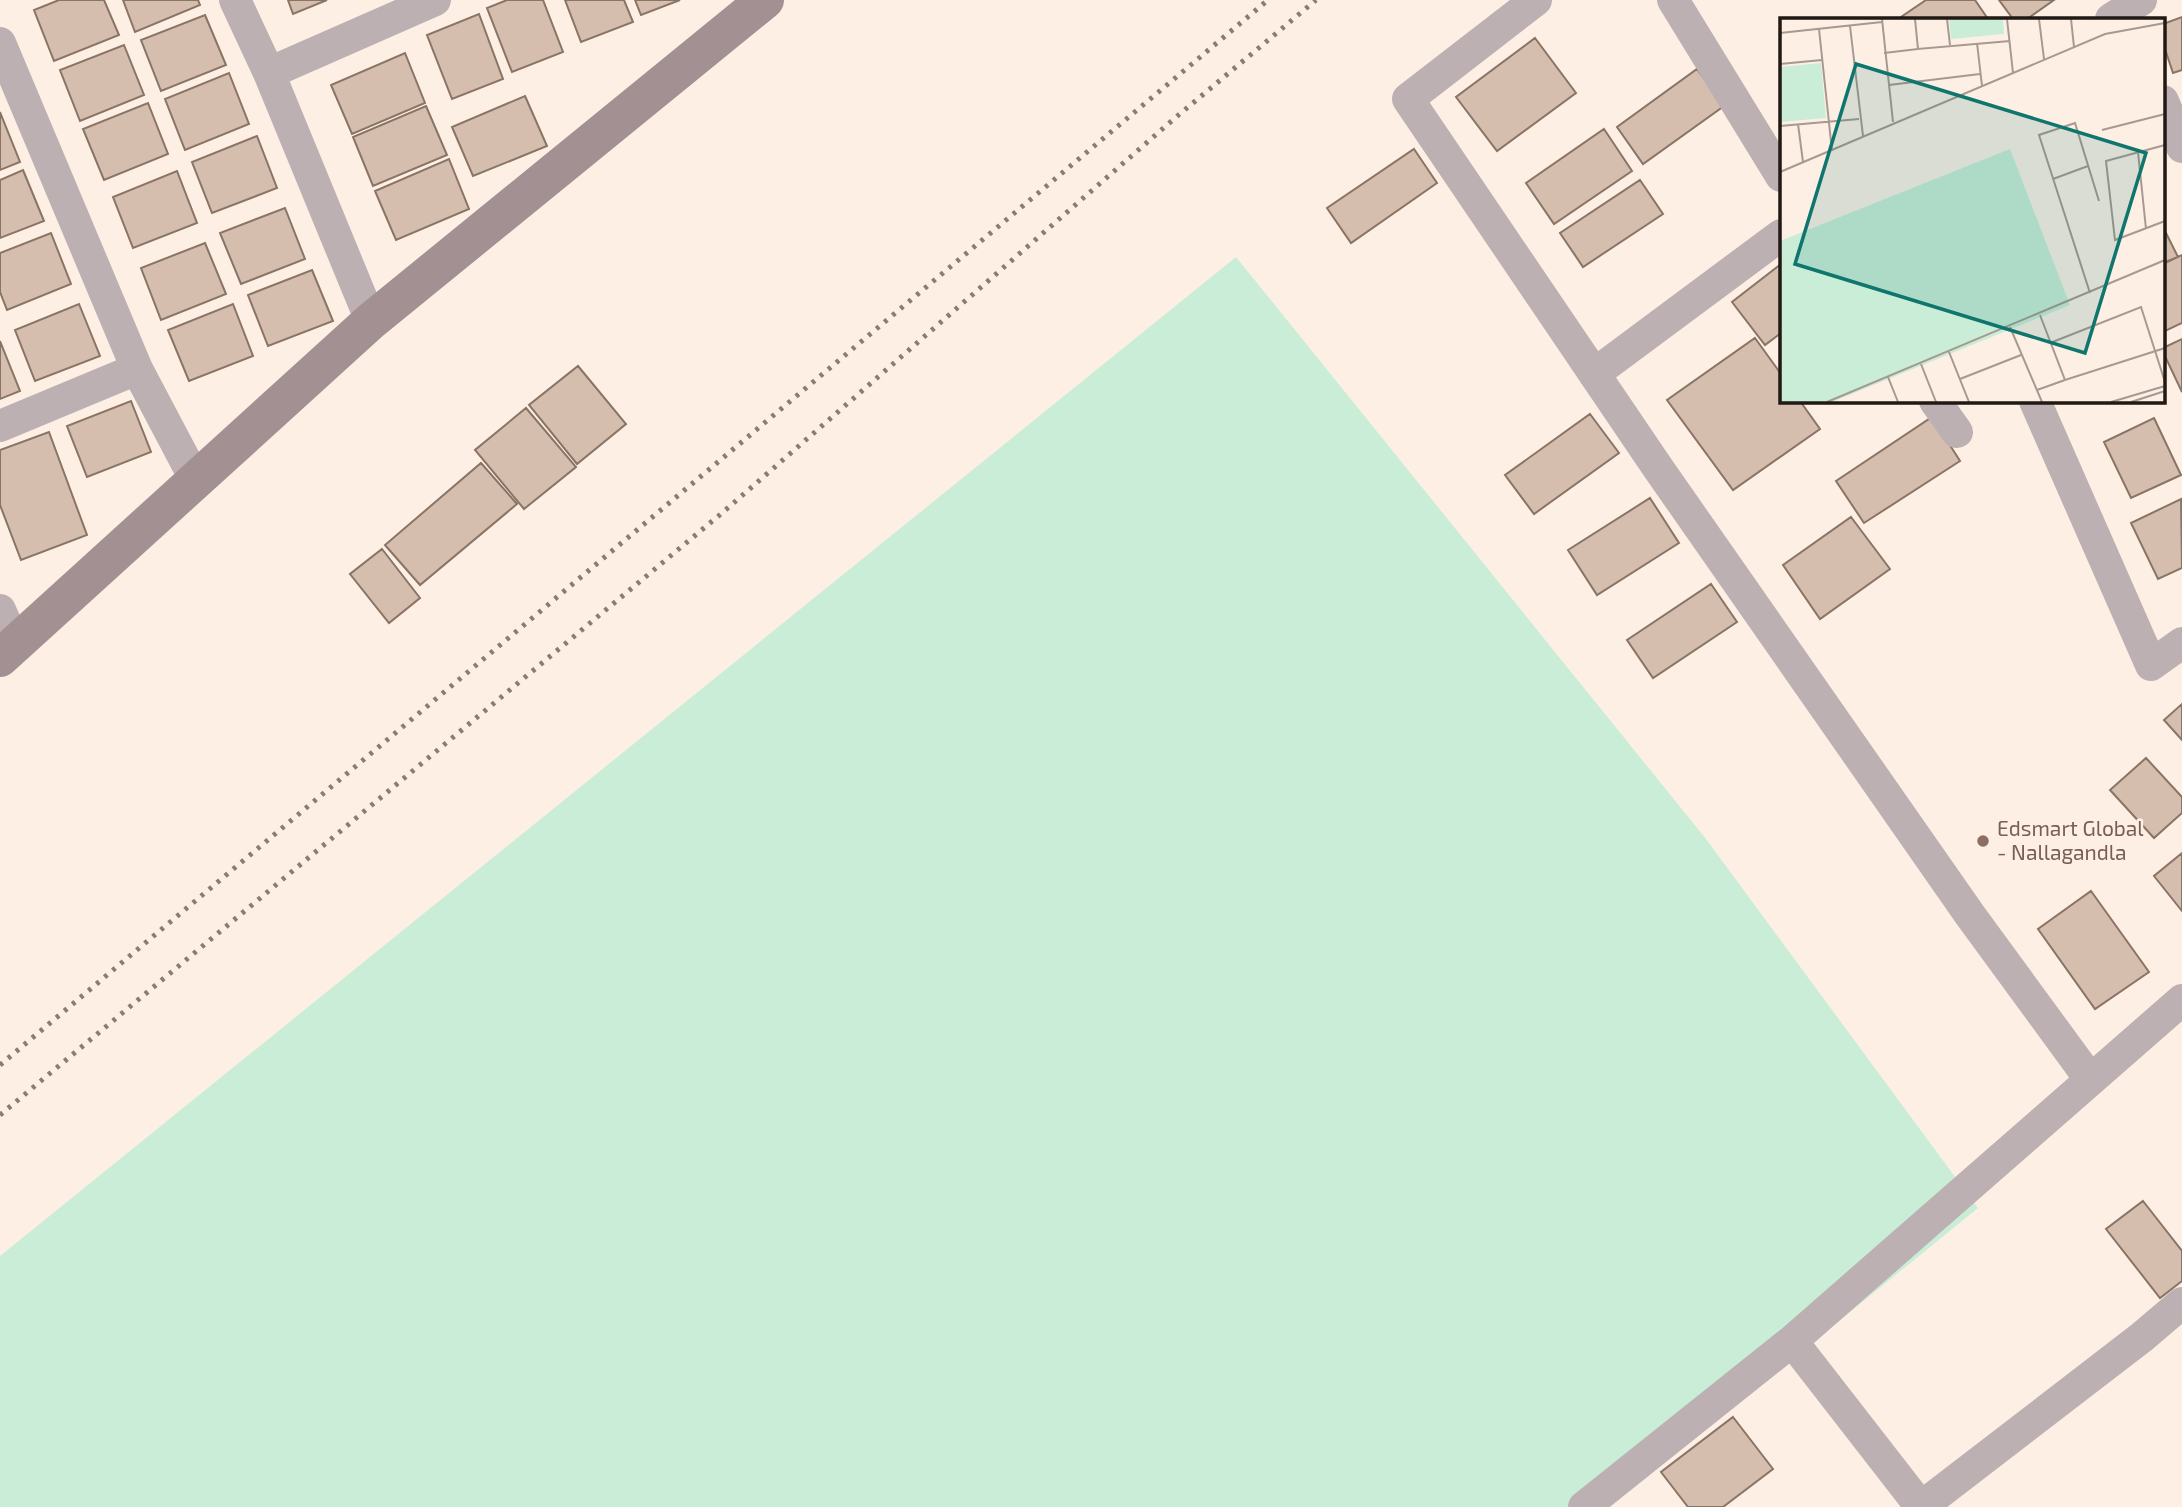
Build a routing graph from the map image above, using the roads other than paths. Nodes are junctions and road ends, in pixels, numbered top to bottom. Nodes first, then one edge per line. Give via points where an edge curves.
1 (235, 0) edge
2 (435, 0) edge
3 (765, 0) edge
4 (1536, 0) edge
5 (1672, 0) edge
6 (0, 43) edge
7 (269, 73) junction
8 (2164, 103) edge
9 (2182, 147) edge
10 (1780, 174) edge
11 (1780, 236) edge
12 (371, 321) junction
13 (137, 369) junction
14 (1594, 374) junction
15 (1936, 402) edge
16 (2035, 402) edge
17 (0, 426) edge
18 (1957, 432) dead end
19 (195, 479) junction
20 (0, 610) edge
21 (2182, 643) edge
22 (8, 652) edge
23 (2182, 1000) edge
24 (2091, 1079) junction
25 (2182, 1303) edge
26 (1792, 1341) junction
27 (1616, 1497) edge
28 (1584, 1507) edge

1 - 7 street
2 - 7 street
3 - 12 street
4 - 14 street via 1408,99
5 - 10 street
6 - 13 street
7 - 12 street
8 - 9 street
11 - 14 street
12 - 19 street
13 - 17 street
13 - 19 street
14 - 24 street via 1969,915
15 - 18 street
16 - 21 street via 2151,665
19 - 22 street
20 - 22 street
23 - 24 street
24 - 26 street
25 - 26 street via 1921,1507
26 - 27 street
27 - 28 street

